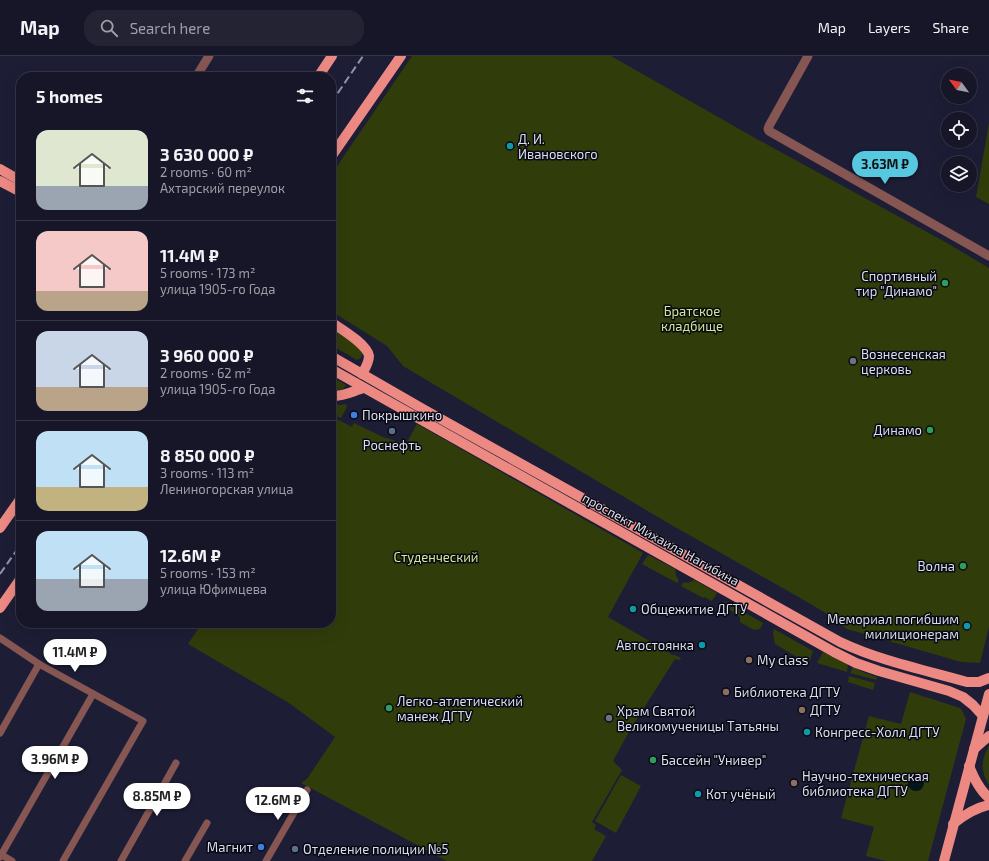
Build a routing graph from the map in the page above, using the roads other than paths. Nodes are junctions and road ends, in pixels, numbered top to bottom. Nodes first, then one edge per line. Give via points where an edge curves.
1 (209, 56) edge
2 (332, 56) edge
3 (401, 56) edge
4 (808, 56) edge
5 (199, 72) edge
6 (321, 72) edge
7 (336, 150) edge
8 (0, 169) edge
9 (16, 177) edge
10 (0, 181) edge
11 (16, 189) edge
12 (989, 256) edge
13 (336, 326) edge
14 (336, 359) edge
15 (336, 372) edge
16 (362, 374) junction
17 (350, 379) junction
18 (364, 388) junction
19 (349, 392) junction
20 (336, 396) edge
21 (16, 505) edge
22 (0, 528) edge
23 (16, 585) edge
24 (0, 608) edge
25 (0, 638) edge
26 (39, 664) junction
27 (989, 678) edge
28 (93, 694) junction
29 (989, 694) edge
30 (983, 716) junction
31 (0, 733) edge
32 (989, 736) edge
33 (974, 749) junction
34 (176, 764) dead end
35 (969, 766) junction
36 (307, 790) dead end
37 (989, 798) edge
38 (989, 805) edge
39 (207, 823) dead end
40 (953, 824) junction
41 (0, 855) edge
42 (12, 861) edge
43 (63, 861) edge
44 (121, 861) edge
45 (185, 861) edge
46 (266, 861) edge
47 (944, 861) edge

1 - 5 street
2 - 6 main road
3 - 7 main road
4 - 12 street via 768,129
8 - 9 main road
10 - 11 main road
13 - 16 main road via 365,348 369,356
14 - 16 main road, проспект Михаила Нагибина
15 - 17 main road, проспект Михаила Нагибина
16 - 27 main road, проспект Михаила Нагибина via 840,642 874,656 967,682 979,682
17 - 18 main road, проспект Михаила Нагибина
17 - 19 main road
18 - 19 main road
18 - 30 main road, проспект Михаила Нагибина via 834,652 856,663 963,697
19 - 20 main road
21 - 22 main road
23 - 24 main road
25 - 26 street
26 - 28 street
26 - 31 street
28 - 41 street
28 - 43 street via 143,721
29 - 30 main road
30 - 33 main road
32 - 33 main road
33 - 35 main road
34 - 44 street
35 - 37 main road via 975,781
35 - 40 main road
36 - 46 street
38 - 40 main road via 966,814
39 - 45 street
40 - 47 main road
41 - 42 street

